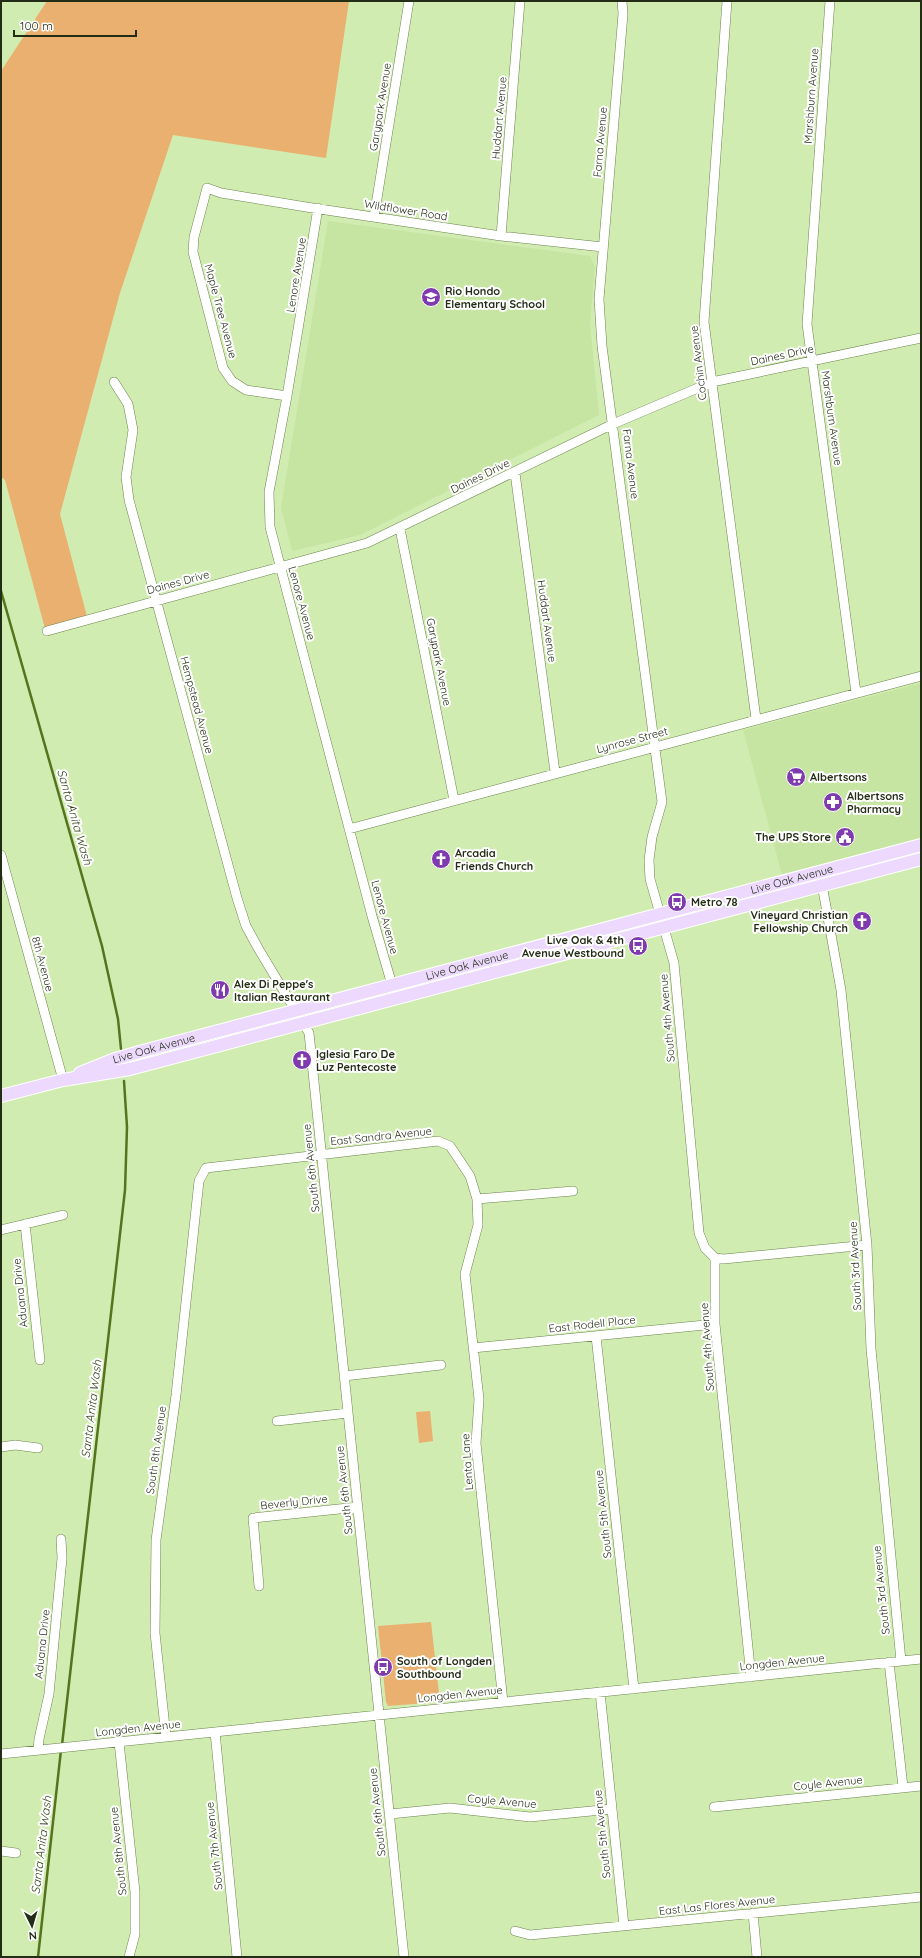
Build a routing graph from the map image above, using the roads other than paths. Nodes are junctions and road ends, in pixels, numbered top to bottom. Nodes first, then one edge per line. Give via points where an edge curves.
1 (409, 1) edge
2 (520, 1) edge
3 (622, 1) edge
4 (727, 1) edge
5 (830, 1) edge
6 (207, 188) joint
7 (318, 208) junction
8 (374, 216) junction
9 (501, 236) junction
10 (603, 247) junction
11 (921, 338) edge
12 (812, 360) junction
13 (114, 382) dead end
14 (712, 382) junction
15 (287, 396) junction
16 (614, 424) junction
17 (515, 473) junction
18 (400, 529) junction
19 (280, 566) junction
20 (156, 600) junction
21 (47, 631) dead end
22 (921, 676) edge
23 (856, 693) junction
24 (756, 719) junction
25 (655, 746) junction
26 (555, 772) junction
27 (454, 800) junction
28 (349, 828) junction
29 (921, 845) edge
30 (1, 855) edge
31 (921, 859) edge
32 (819, 872) junction
33 (823, 886) junction
34 (659, 914) junction
35 (662, 926) junction
36 (392, 985) junction
37 (393, 998) junction
38 (296, 1010) junction
39 (303, 1022) junction
40 (62, 1080) junction
41 (1, 1096) edge
42 (321, 1154) junction
43 (206, 1168) joint
44 (573, 1191) dead end
45 (477, 1199) junction
46 (63, 1214) dead end
47 (24, 1224) junction
48 (1, 1230) edge
49 (867, 1245) junction
50 (716, 1258) junction
51 (715, 1324) junction
52 (596, 1336) junction
53 (473, 1348) junction
54 (40, 1360) dead end
55 (441, 1364) dead end
56 (344, 1376) junction
57 (348, 1413) junction
58 (277, 1421) dead end
59 (1, 1447) edge
60 (38, 1448) dead end
61 (358, 1508) junction
62 (61, 1539) dead end
63 (259, 1586) dead end
64 (921, 1659) edge
65 (901, 1661) junction
66 (890, 1662) junction
67 (751, 1677) junction
68 (634, 1689) junction
69 (600, 1692) junction
70 (503, 1702) junction
71 (380, 1715) junction
72 (215, 1732) junction
73 (166, 1737) junction
74 (119, 1742) junction
75 (38, 1750) junction
76 (1, 1754) edge
77 (921, 1786) edge
78 (903, 1787) junction
79 (714, 1807) dead end
80 (612, 1809) junction
81 (390, 1814) junction
82 (1, 1850) edge
83 (16, 1853) dead end
84 (921, 1897) edge
85 (753, 1913) junction
86 (624, 1926) junction
87 (516, 1931) dead end
88 (129, 1957) edge
89 (237, 1957) edge
90 (404, 1957) edge
91 (757, 1957) edge

1 - 8 street, Garypark Avenue
2 - 9 street, Huddart Avenue
3 - 10 street, Farna Avenue
4 - 14 street, Cochin Avenue via 704,322
5 - 12 street, Marshburn Avenue via 807,324
6 - 7 street, Wildflower Road via 221,193
6 - 15 street, Maple Tree Avenue via 194,237 193,252 223,368 232,381 246,390
7 - 8 street, Wildflower Road
7 - 15 street, Lenore Avenue
8 - 9 street, Wildflower Road
9 - 10 street, Wildflower Road
10 - 16 street, Farna Avenue via 599,299 602,346
11 - 12 street, Daines Drive
12 - 14 street, Daines Drive
12 - 23 street, Marshburn Avenue
13 - 20 street, Hempstead Avenue via 128,404 131,417 133,430 126,477 129,500
14 - 16 street, Daines Drive
14 - 24 street, Cochin Avenue
15 - 19 street, Lenore Avenue via 269,492 270,527
16 - 17 street, Daines Drive
16 - 25 street, Farna Avenue
17 - 18 street, Daines Drive
17 - 26 street, Huddart Avenue
18 - 19 street, Daines Drive via 367,543
18 - 27 street, Garypark Avenue
19 - 20 street, Daines Drive
19 - 28 street, Lenore Avenue
20 - 21 street, Daines Drive
20 - 38 street, Hempstead Avenue via 246,926
22 - 23 street, Lynrose Street
23 - 24 street, Lynrose Street
24 - 25 street, Lynrose Street
25 - 26 street, Lynrose Street
25 - 34 street, Farna Avenue via 662,802 652,837 649,860 650,879
26 - 27 street, Lynrose Street
27 - 28 street, Lynrose Street
28 - 36 street, Lenore Avenue
29 - 32 main road, Live Oak Avenue
30 - 40 street, 8th Avenue
31 - 33 main road, Live Oak Avenue
32 - 33 street, South 3rd Avenue
32 - 34 main road, Live Oak Avenue
33 - 35 main road, Live Oak Avenue
33 - 49 street, South 3rd Avenue via 841,990
34 - 35 street, Farna Avenue
34 - 36 main road, Live Oak Avenue
35 - 37 main road, Live Oak Avenue
35 - 50 street, South 4th Avenue via 674,963 699,1233 705,1248
36 - 37 street, Lenore Avenue
36 - 38 main road, Live Oak Avenue
37 - 39 main road, Live Oak Avenue
38 - 39 street, Hempstead Avenue
38 - 40 main road, Live Oak Avenue via 115,1059
39 - 40 main road, Live Oak Avenue via 130,1069
39 - 42 street, South 6th Avenue via 309,1033
40 - 41 main road, Live Oak Avenue
42 - 43 street, East Sandra Avenue
42 - 45 street, East Sandra Avenue via 438,1141 450,1146 470,1176
42 - 56 street, South 6th Avenue
43 - 73 street, South 8th Avenue via 199,1181 176,1394 156,1540 155,1633
44 - 45 street
45 - 53 street, Lenta Lane via 478,1225 465,1274
46 - 47 street
47 - 48 street
47 - 54 street, Aduana Drive
49 - 50 street
49 - 65 street, South 3rd Avenue via 871,1348
50 - 51 street, South 4th Avenue
51 - 52 street, East Rodell Place
51 - 67 street, South 4th Avenue
52 - 53 street, East Rodell Place
52 - 68 street, South 5th Avenue
53 - 70 street, Lenta Lane via 478,1399 476,1443
55 - 56 street
56 - 57 street, South 6th Avenue
57 - 58 street
57 - 61 street, South 6th Avenue
59 - 60 street via 15,1445
61 - 63 street, Beverly Drive via 253,1518
61 - 71 street, South 6th Avenue
62 - 75 street, Aduana Drive via 62,1558 49,1694
64 - 65 street, Longden Avenue
65 - 66 street, Longden Avenue
66 - 67 street, Longden Avenue
66 - 78 street
67 - 68 street, Longden Avenue
68 - 69 street, Longden Avenue
69 - 70 street, Longden Avenue
69 - 80 street, South 5th Avenue
70 - 71 street, Longden Avenue
71 - 72 street, Longden Avenue
71 - 81 street, South 6th Avenue
72 - 73 street, Longden Avenue
72 - 89 street, South 7th Avenue
73 - 74 street, Longden Avenue
74 - 75 street, Longden Avenue
74 - 88 street, South 8th Avenue via 135,1892 135,1934
75 - 76 street, Longden Avenue
77 - 78 street, Coyle Avenue
78 - 79 street, Coyle Avenue
80 - 81 street, Coyle Avenue via 530,1817 450,1808
80 - 86 street, South 5th Avenue
81 - 90 street, South 6th Avenue
82 - 83 street
84 - 85 street, East Las Flores Avenue
85 - 86 street, East Las Flores Avenue
85 - 91 street
86 - 87 street, East Las Flores Avenue via 530,1935

